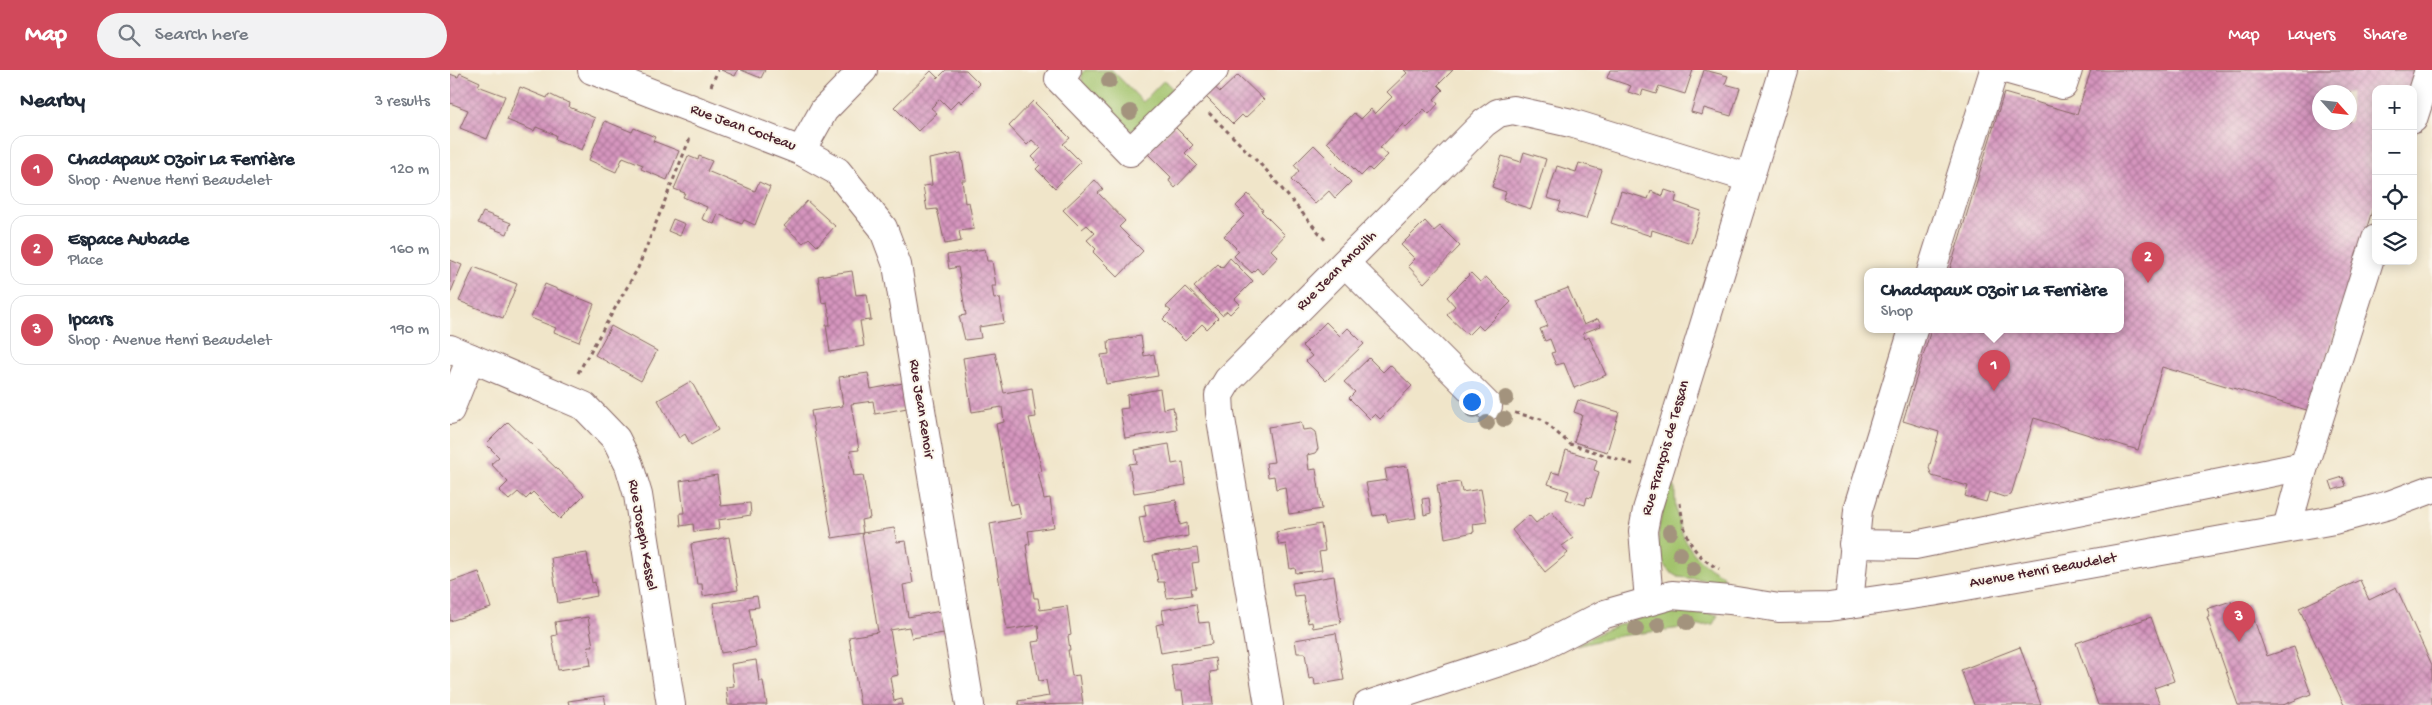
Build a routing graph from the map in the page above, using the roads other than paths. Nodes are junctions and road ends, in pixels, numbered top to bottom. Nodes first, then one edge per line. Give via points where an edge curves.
1 (592, 70) edge
2 (863, 70) edge
3 (1067, 70) edge
4 (1214, 70) edge
5 (1783, 70) edge
6 (1994, 70) edge
7 (2009, 70) edge
8 (2068, 70) edge
9 (2429, 70) edge
10 (2417, 107) edge
11 (800, 151) junction
12 (1749, 178) junction
13 (2372, 252) edge
14 (1345, 263) junction
15 (1932, 268) edge
16 (1912, 333) edge
17 (461, 354) edge
18 (1488, 406) road end
19 (450, 410) edge
20 (2304, 466) junction
21 (2432, 489) edge
22 (2286, 528) junction
23 (1853, 544) junction
24 (1650, 600) junction
25 (1848, 604) junction
26 (671, 705) edge
27 (970, 705) edge
28 (1269, 705) edge
29 (1368, 705) edge

1 - 11 street, Rue Jean Cocteau
2 - 11 street, Rue Jean Cocteau via 824,110
3 - 4 street via 1058,79 1130,152
5 - 12 street, Rue François de Tessan
6 - 15 street
7 - 8 street via 2063,85
9 - 10 street
11 - 27 street, Rue Jean Renoir via 837,171 883,228 897,265
12 - 14 street, Rue Jean Anouilh via 1570,122 1513,110 1484,123
12 - 24 street, Rue François de Tessan via 1647,510 1643,531
13 - 20 street
14 - 18 street
14 - 28 street, Rue Jean Anouilh via 1228,380 1219,395
16 - 23 street via 1858,510
17 - 19 street
17 - 26 street, Rue Joseph Kessel via 584,406 616,439 629,465 638,495
20 - 22 street
20 - 23 street via 1915,545
21 - 22 street, Avenue Henri Beaudelet via 2361,513
22 - 25 street, Avenue Henri Beaudelet via 1932,592
23 - 25 street
24 - 25 street, Avenue Henri Beaudelet via 1672,595 1779,608
24 - 29 street via 1605,614 1533,651

